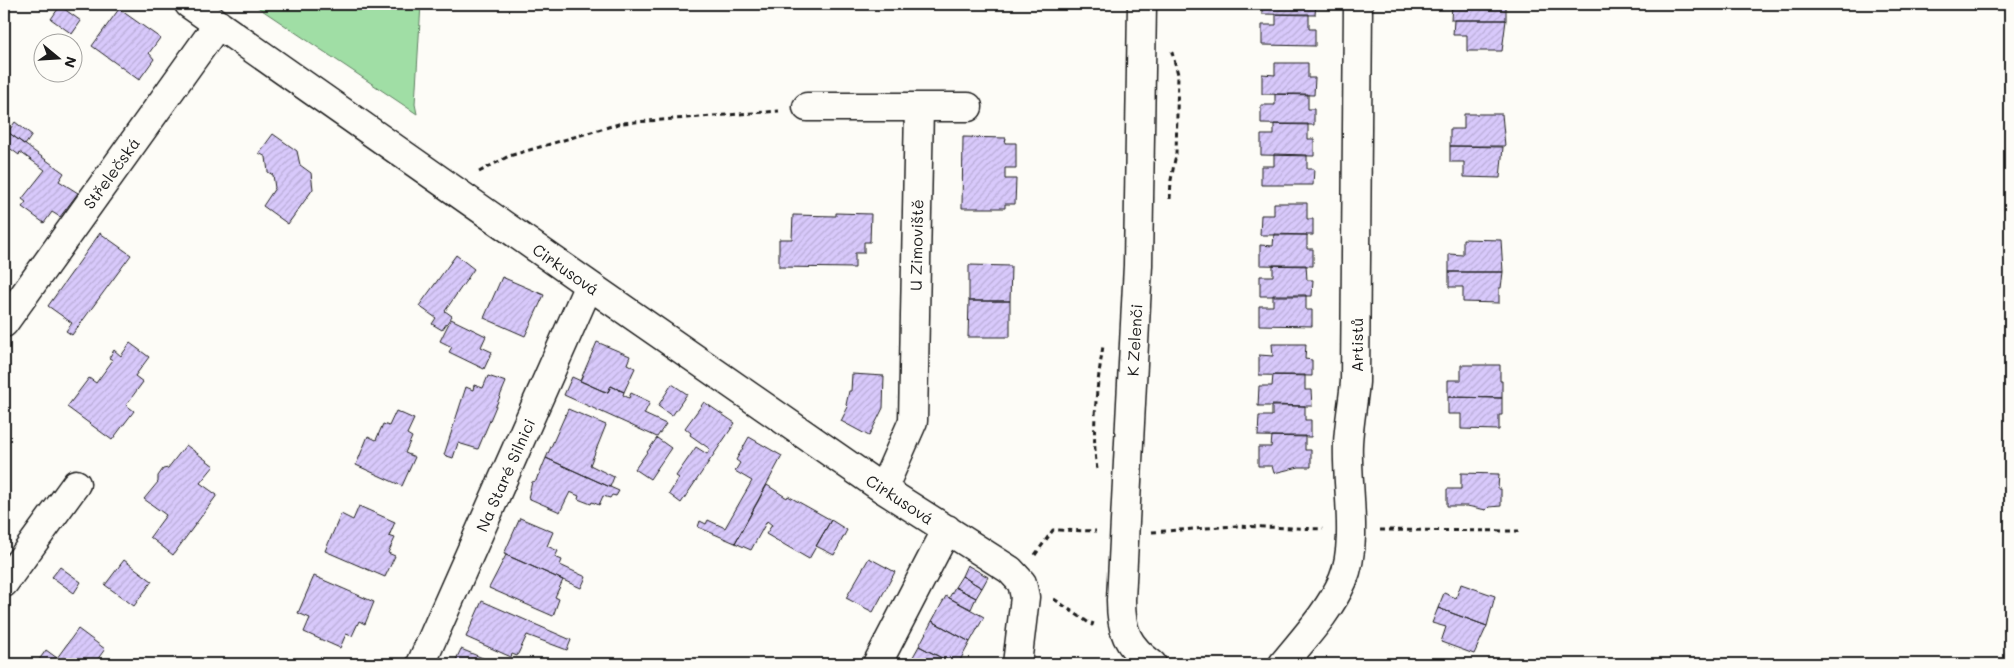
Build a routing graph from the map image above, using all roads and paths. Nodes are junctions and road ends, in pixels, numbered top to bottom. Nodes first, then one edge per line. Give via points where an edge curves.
1 (189, 4) edge
2 (1142, 4) edge
3 (1358, 4) edge
4 (218, 24) junction
5 (806, 107) joint
6 (919, 107) junction
7 (968, 108) dead end
8 (450, 188) junction
9 (589, 285) junction
10 (4, 323) edge
11 (1104, 338) dead end
12 (1097, 471) dead end
13 (76, 484) dead end
14 (883, 489) junction
15 (948, 529) junction
16 (1350, 530) junction
17 (1125, 531) junction
18 (1518, 531) dead end
19 (1035, 556) dead end
20 (7, 570) edge
21 (1025, 597) junction
22 (1093, 615) dead end
23 (421, 664) edge
24 (877, 664) edge
25 (1017, 664) edge
26 (1152, 664) edge
27 (1283, 664) edge

1 - 4 street, Cirkusová
2 - 17 street, K Zelenči via 1138,264
3 - 16 street, Artistů via 1355,382 1348,444
4 - 8 street, Cirkusová
4 - 10 street, Střelečská
5 - 6 street
5 - 8 path via 793,116 782,111 622,123 509,156
6 - 7 street
6 - 14 street, U Zimoviště via 914,422
8 - 9 street, Cirkusová
9 - 14 street, Cirkusová
9 - 23 street, Na Staré Silnici
11 - 12 path via 1094,451
13 - 20 street
14 - 15 street, Cirkusová
15 - 21 street, Cirkusová via 1010,570 1022,583
15 - 24 street
16 - 17 path via 1234,526
16 - 18 path
16 - 27 street, Artistů via 1349,559 1344,579 1331,604
17 - 19 path via 1053,530
17 - 26 street, K Zelenči via 1121,618 1129,644
21 - 22 path via 1046,594 1092,625
21 - 25 street

